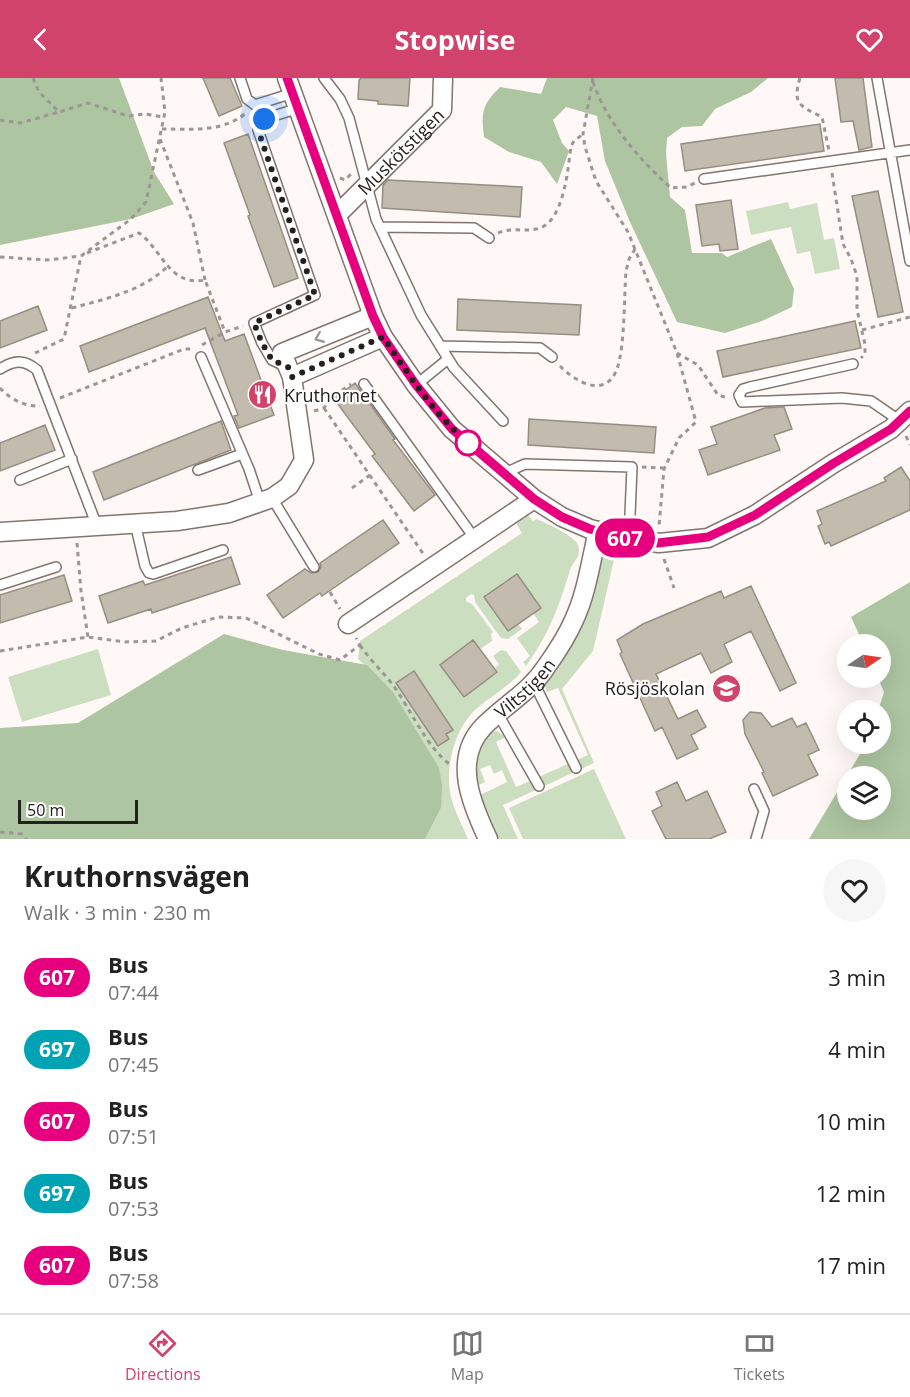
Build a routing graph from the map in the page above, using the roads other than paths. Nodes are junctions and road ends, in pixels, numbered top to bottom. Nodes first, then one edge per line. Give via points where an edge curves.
1 (240, 78) edge
2 (324, 78) edge
3 (443, 78) edge
4 (877, 78) edge
5 (293, 93) edge
6 (910, 150) edge
7 (890, 153) junction
8 (704, 179) road end
9 (367, 185) junction
10 (337, 214) junction
11 (380, 227) junction
12 (489, 238) road end
13 (910, 261) edge
14 (373, 316) junction
15 (383, 337) junction
16 (440, 346) junction
17 (201, 357) dead end
18 (552, 357) road end
19 (448, 359) junction
20 (853, 364) road end
21 (0, 369) edge
22 (290, 372) junction
23 (364, 384) road end
24 (416, 385) junction
25 (905, 416) edge
26 (503, 421) dead end
27 (242, 454) junction
28 (72, 459) junction
29 (198, 470) dead end
30 (503, 474) junction
31 (20, 480) dead end
32 (534, 499) junction
33 (266, 500) junction
34 (135, 523) junction
35 (97, 526) junction
36 (598, 531) junction
37 (0, 532) edge
38 (475, 538) junction
39 (628, 539) junction
40 (223, 550) dead end
41 (56, 567) dead end
42 (314, 567) dead end
43 (0, 585) edge
44 (348, 624) road end
45 (534, 682) junction
46 (498, 714) junction
47 (576, 768) dead end
48 (539, 786) dead end
49 (754, 789) dead end
50 (488, 839) edge
51 (756, 839) edge

1 - 5 lane via 247,99 255,105
2 - 9 lane via 349,118
3 - 9 street, Muskötstigen via 442,110
4 - 7 lane
5 - 10 street
5 - 22 lane via 264,119 258,130 315,295 254,323 272,360
6 - 7 lane
7 - 8 lane
7 - 13 lane
9 - 10 street, Muskötstigen
9 - 11 lane
10 - 14 street
11 - 12 lane via 474,228
11 - 16 lane via 421,315
14 - 15 street
14 -> 22 street via 282,353
15 - 22 street
15 - 24 street
16 - 18 lane via 540,348
16 - 19 lane
17 - 27 lane
19 - 24 lane
19 - 26 lane
20 - 25 lane via 750,387 739,395 742,402 842,398 871,401
21 - 28 lane via 22,361 38,370
22 - 33 street via 304,460 289,486
23 - 38 lane
24 - 30 street via 452,429
25 - 39 street via 891,429 755,515 708,537 658,543
27 - 29 lane
27 - 33 lane
28 - 31 lane
28 - 35 lane
30 - 32 street
30 - 39 lane via 525,464 632,467
32 - 36 street via 562,517
32 - 38 street
33 - 34 street via 229,513
33 - 42 lane
34 - 35 street
34 - 40 lane via 149,573
35 - 37 street
36 - 39 street
36 - 45 street, Viltstigen via 574,620
38 - 44 street
41 - 43 lane
45 - 46 street, Viltstigen
45 - 47 lane
46 - 48 lane
46 - 50 street, Viltstigen via 482,728 466,763 474,810
49 - 51 lane via 764,811

